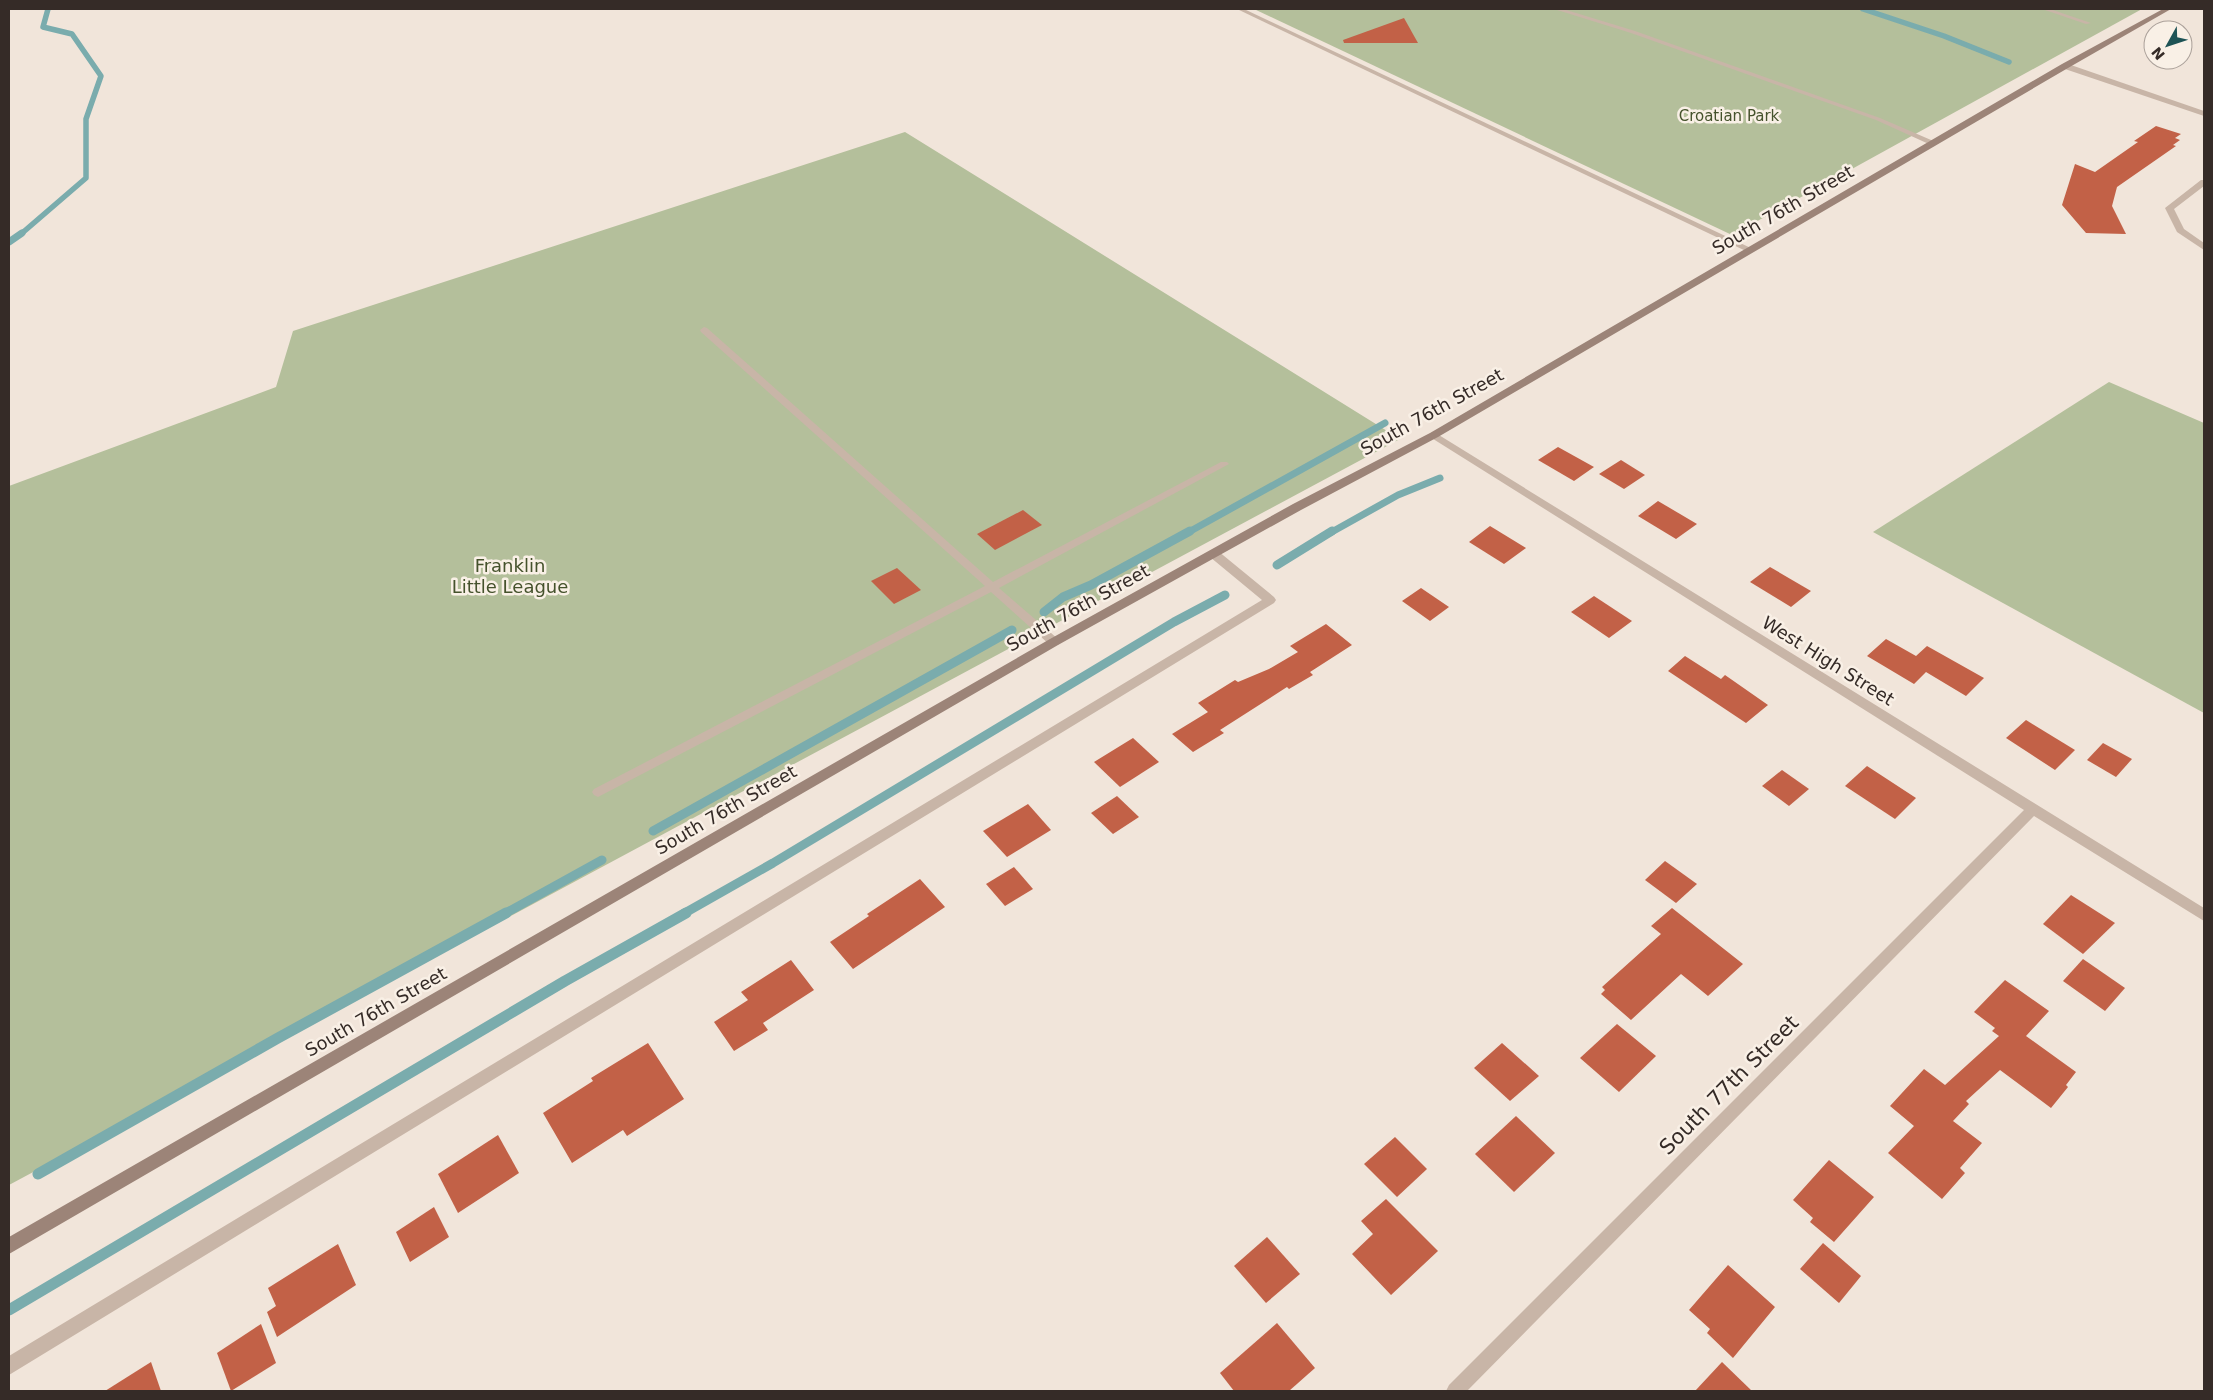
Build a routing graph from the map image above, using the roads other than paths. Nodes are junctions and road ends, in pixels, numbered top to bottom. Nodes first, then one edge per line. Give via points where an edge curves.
1 (1240, 9) edge
2 (1557, 9) edge
3 (2045, 9) edge
4 (2168, 9) edge
5 (2088, 23) dead end
6 (2065, 66) junction
7 (2204, 114) edge
8 (1934, 143) junction
9 (2204, 182) edge
10 (2204, 247) edge
11 (1751, 250) junction
12 (704, 330) dead end
13 (1434, 436) junction
14 (1224, 464) dead end
15 (1214, 554) junction
16 (992, 587) junction
17 (1054, 642) junction
18 (598, 792) dead end
19 (2033, 809) junction
20 (2204, 915) edge
21 (9, 1246) edge
22 (9, 1366) edge
23 (1455, 1391) edge

1 - 11 lane
2 - 8 lane via 1633,32 1878,119
3 - 5 lane
4 - 6 main road, South 76th Street
6 - 7 street
6 - 8 main road, South 76th Street
8 - 11 main road, South 76th Street
9 - 10 street via 2168,208 2180,230
11 - 13 main road, South 76th Street
12 - 16 lane
13 - 15 main road, South 76th Street
13 - 19 street, West High Street
14 - 16 lane
15 - 17 main road, South 76th Street
15 - 22 street via 1270,600
16 - 17 lane
16 - 18 lane
17 - 21 main road, South 76th Street
19 - 20 street, West High Street
19 - 23 street, South 77th Street

